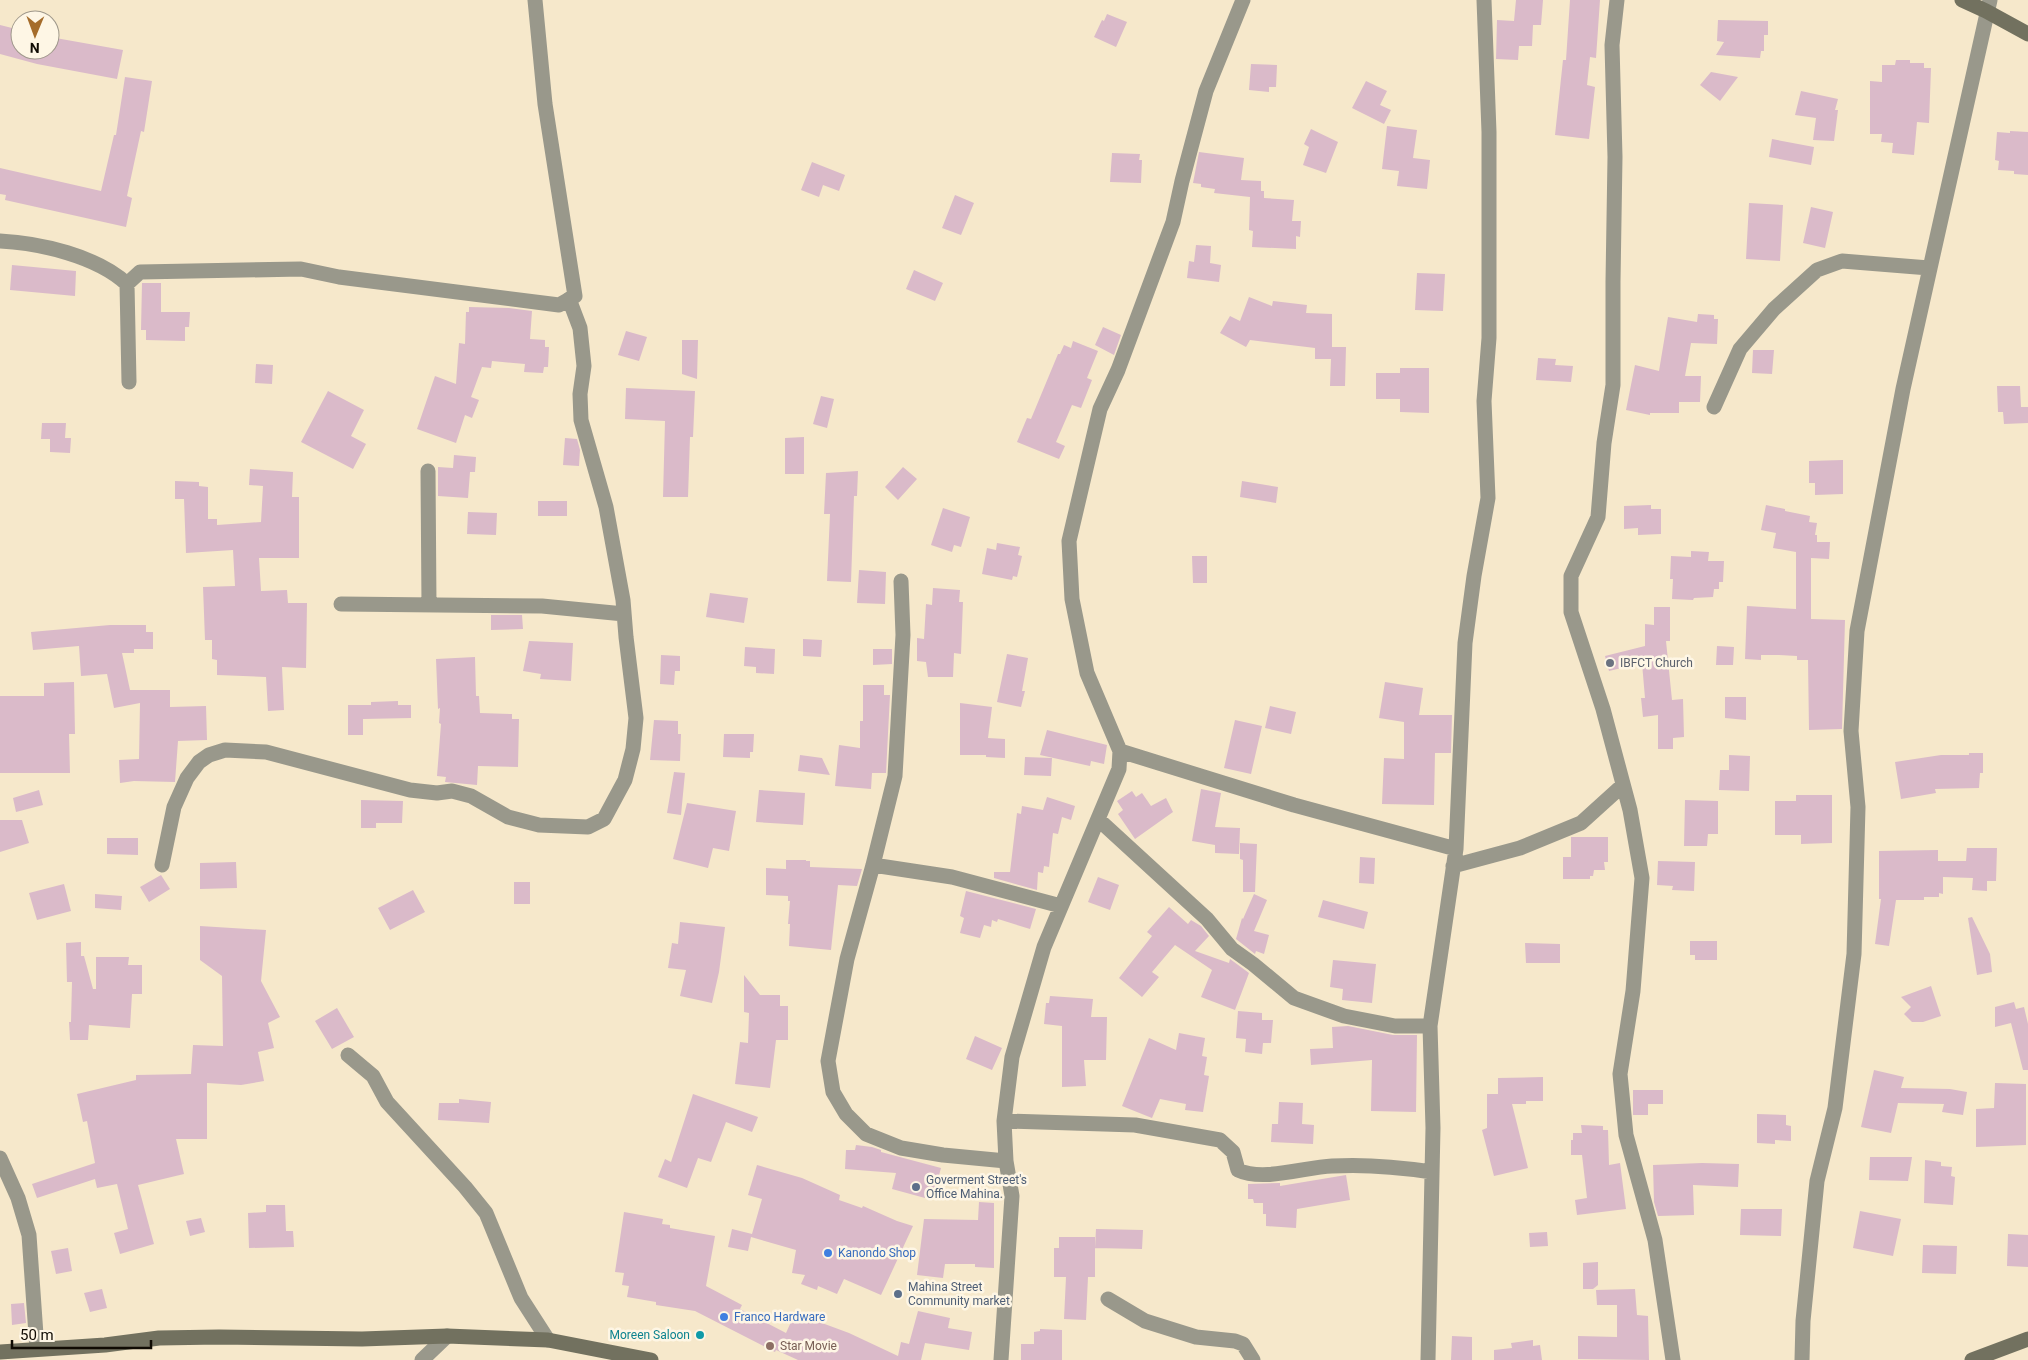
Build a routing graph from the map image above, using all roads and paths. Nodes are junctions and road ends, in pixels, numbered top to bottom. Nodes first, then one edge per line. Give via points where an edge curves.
1 (535, 0) edge
2 (1243, 0) edge
3 (1484, 0) edge
4 (1617, 0) edge
5 (1962, 0) edge
6 (1988, 5) edge
7 (2028, 34) edge
8 (0, 241) edge
9 (1930, 268) junction
10 (127, 284) junction
11 (569, 299) junction
12 (129, 382) dead end
13 (1714, 407) dead end
14 (428, 471) dead end
15 (901, 580) dead end
16 (341, 604) dead end
17 (429, 604) junction
18 (624, 614) junction
19 (1120, 751) junction
20 (1623, 785) junction
21 (1099, 820) junction
22 (1456, 849) junction
23 (162, 865) dead end
24 (873, 865) junction
25 (1453, 866) junction
26 (1061, 906) junction
27 (1430, 1026) junction
28 (348, 1055) dead end
29 (1004, 1121) junction
30 (0, 1158) edge
31 (1006, 1161) junction
32 (1432, 1172) junction
33 (1108, 1299) dead end
34 (447, 1336) junction
35 (2028, 1339) edge
36 (548, 1340) junction
37 (37, 1348) junction
38 (0, 1352) edge
39 (422, 1360) edge
40 (651, 1360) edge
41 (1001, 1360) edge
42 (1253, 1360) edge
43 (1428, 1360) edge
44 (1673, 1360) edge
45 (1802, 1360) edge
46 (1972, 1360) edge

1 - 11 street via 545,104 575,296
2 - 19 street via 1206,91 1173,222 1118,370 1100,409 1069,541 1072,598 1087,673
3 - 22 street via 1489,132 1489,338 1484,401 1488,498 1465,642
4 - 20 street via 1612,45 1615,157 1613,385 1598,517 1571,576 1571,612 1603,709
5 - 6 street
6 - 7 street
6 - 9 street
8 - 10 street via 18,242 79,257 106,268
9 - 13 street via 1842,261 1816,270 1774,309 1740,350
9 - 45 street via 1856,631 1851,731 1858,807 1854,954 1835,1108 1817,1182 1802,1321
10 - 11 street via 140,272 301,270 560,305
10 - 12 street
11 - 18 street via 580,328 584,366 581,420 606,507
14 - 17 street
15 - 24 street via 903,635 896,776
16 - 17 street
17 - 18 street via 542,606
18 - 23 street via 636,718 634,749 625,780 604,819 588,827 539,824 508,817 471,796 452,791 410,790 266,752 225,750 209,755 186,778 174,807
19 - 21 street via 1119,769
19 - 22 street via 1294,805
20 - 25 street via 1581,823 1520,848
20 - 44 street via 1642,878 1633,991 1620,1074 1626,1135 1655,1240
21 - 26 street
21 - 27 street via 1207,919 1232,949 1294,998 1344,1016 1395,1026
22 - 25 street
24 - 26 street via 952,877
24 - 31 street via 847,959 828,1060 833,1092 846,1114 866,1134 901,1148
25 - 27 street
26 - 29 street via 1044,946 1012,1057
27 - 32 street
28 - 36 street via 373,1076 387,1102 486,1213 520,1298
29 - 31 street
29 - 32 street via 1135,1125 1220,1140 1233,1152 1238,1170 1245,1173 1341,1166 1388,1166
30 - 37 street via 18,1198 29,1235
31 - 41 street via 1012,1196
32 - 43 street
33 - 42 street via 1145,1321 1196,1337 1242,1344
34 - 36 street
34 - 37 street via 160,1338 105,1346
34 - 39 street
35 - 46 street
36 - 40 street
37 - 38 street

